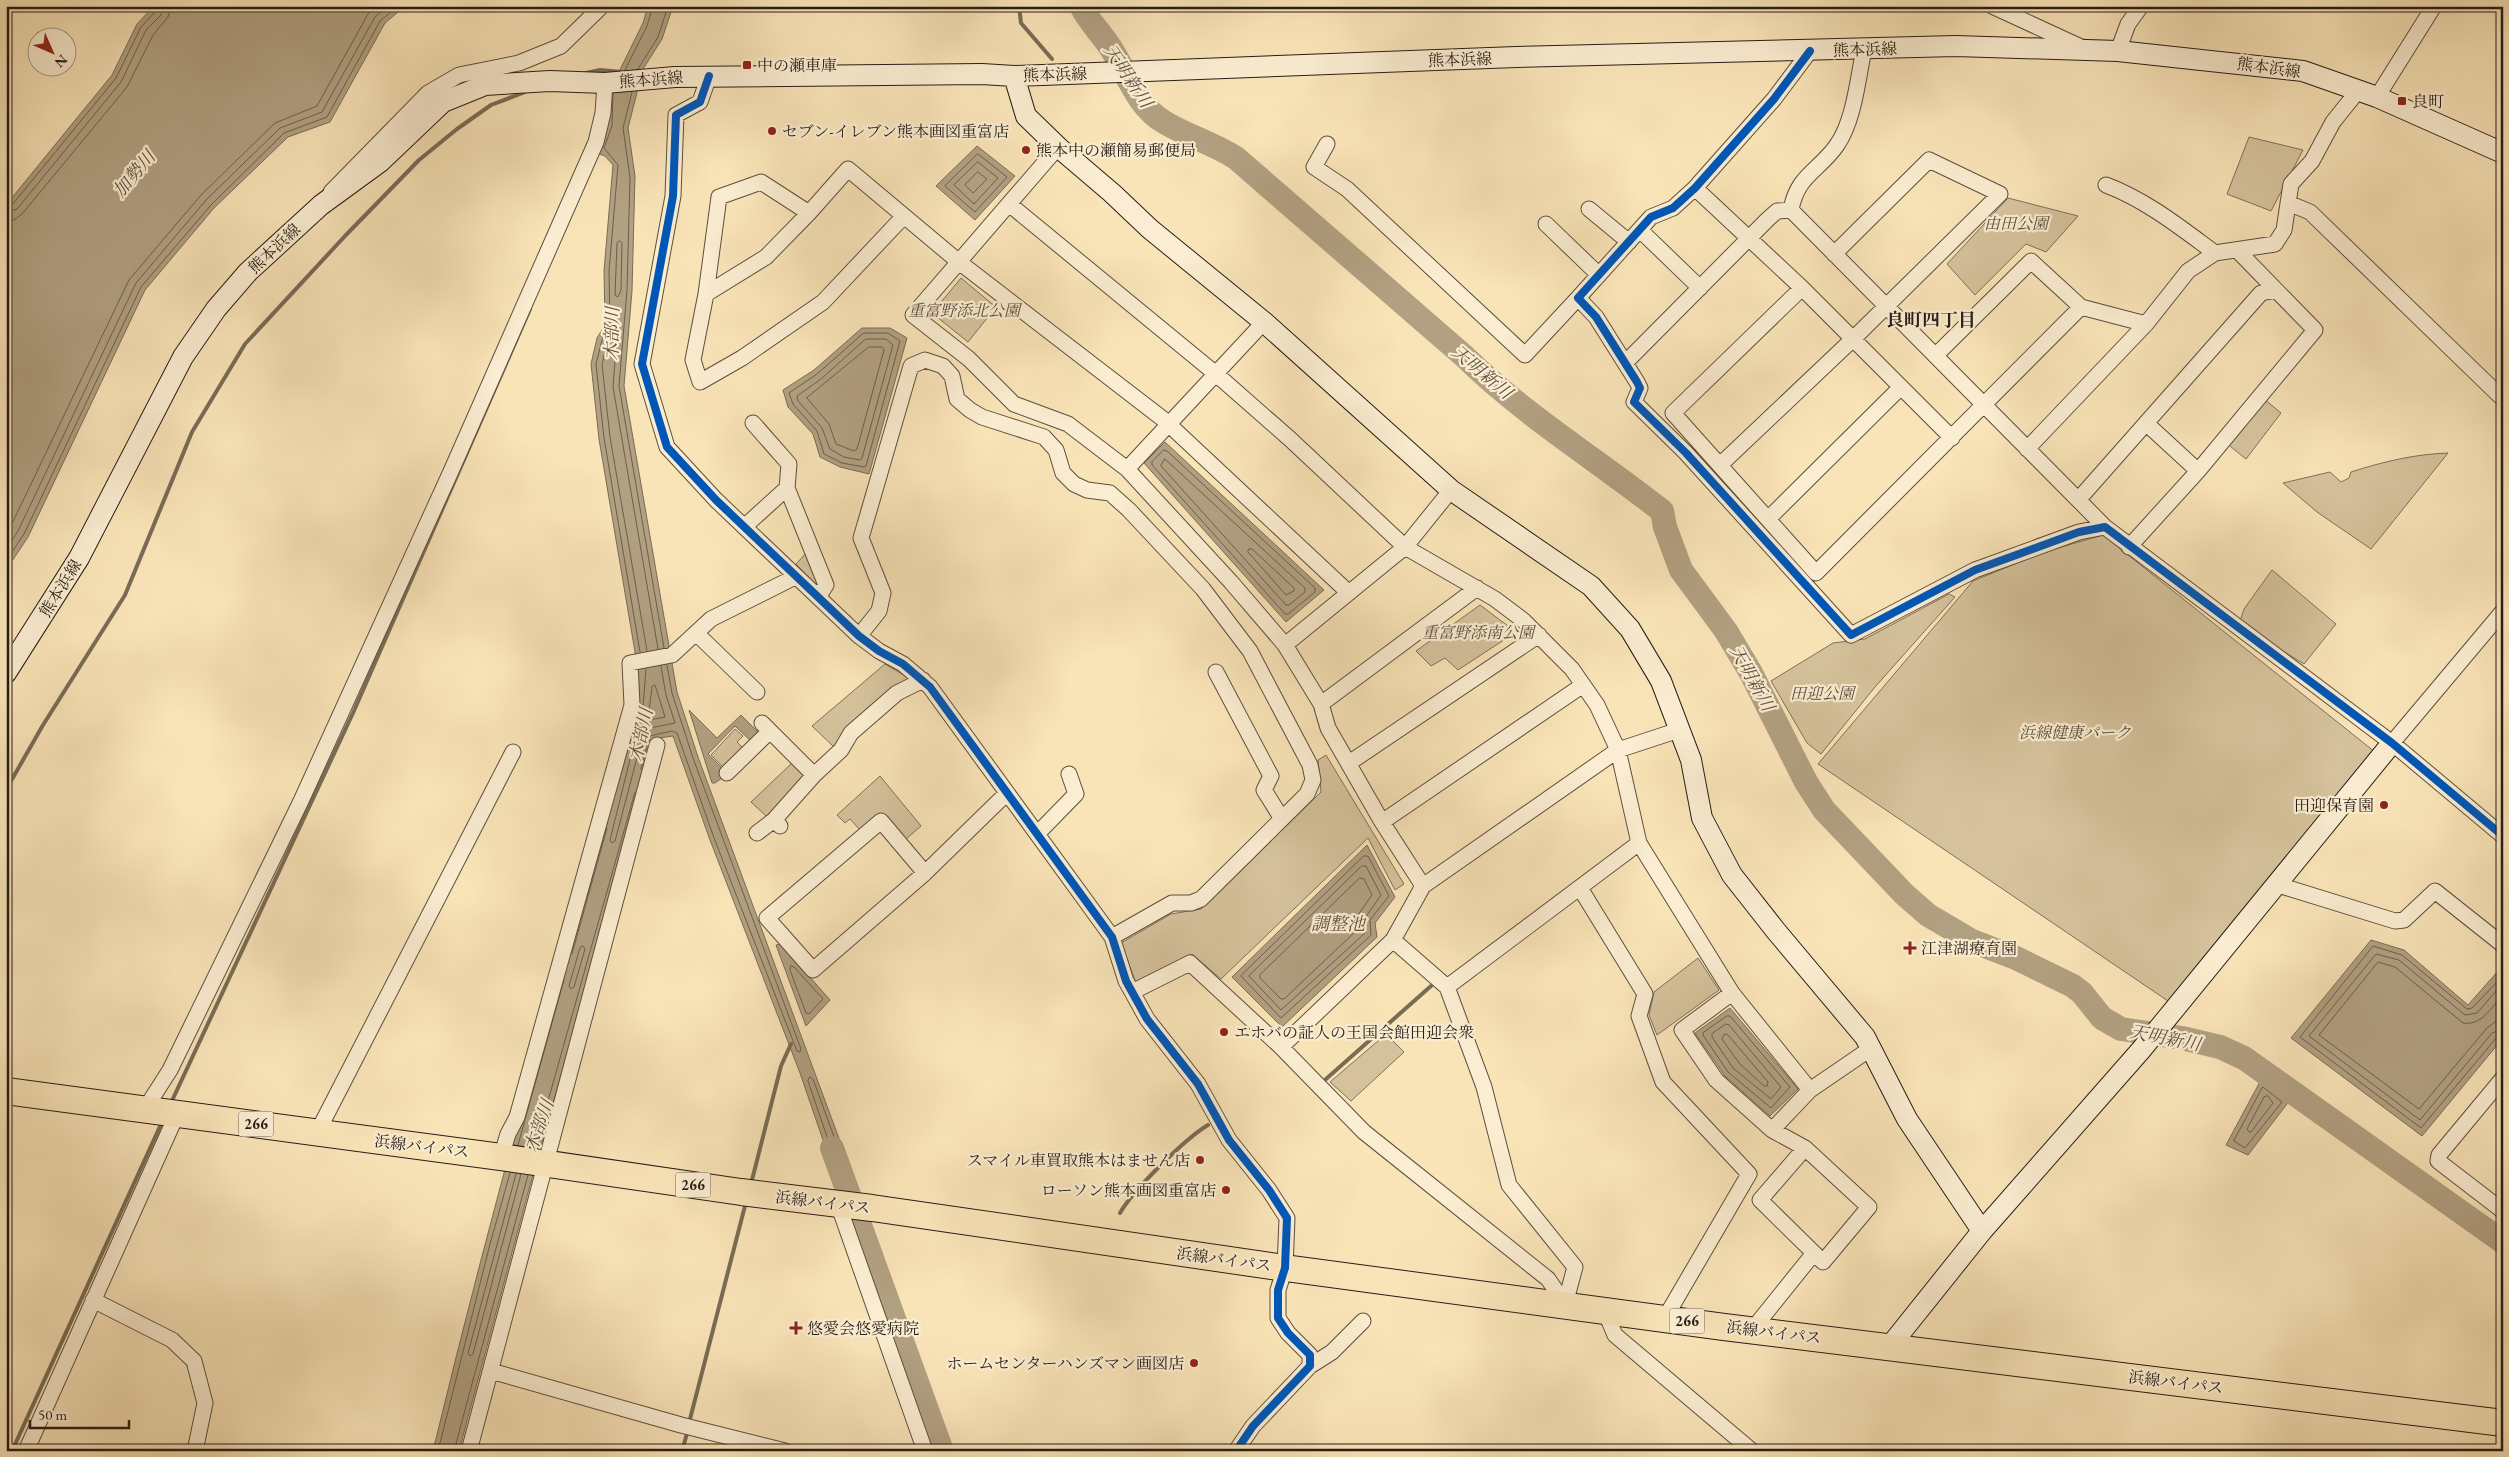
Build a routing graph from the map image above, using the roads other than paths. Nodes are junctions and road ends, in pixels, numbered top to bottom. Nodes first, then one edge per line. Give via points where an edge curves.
1 (602, 6) edge
2 (1992, 6) edge
3 (2141, 6) edge
4 (2434, 6) edge
5 (1864, 49) junction
6 (2084, 49) junction
7 (2118, 50) junction
8 (1810, 51) junction
9 (710, 76) junction
10 (1014, 76) junction
11 (605, 83) junction
12 (2357, 92) junction
13 (2377, 97) junction
14 (1327, 144) dead end
15 (1058, 147) junction
16 (2503, 153) edge
17 (2106, 185) dead end
18 (1696, 188) junction
19 (2288, 203) junction
20 (1009, 204) junction
21 (321, 205) junction
22 (1589, 209) dead end
23 (1791, 210) junction
24 (809, 214) junction
25 (904, 216) junction
26 (1546, 224) dead end
27 (1640, 230) junction
28 (1748, 239) junction
29 (1628, 242) junction
30 (2237, 250) junction
31 (2215, 253) junction
32 (1834, 254) junction
33 (959, 262) junction
34 (1599, 275) junction
35 (1700, 288) junction
36 (1802, 288) junction
37 (2269, 291) junction
38 (706, 294) junction
39 (1578, 298) junction
40 (1886, 306) junction
41 (2082, 307) junction
42 (1264, 322) junction
43 (2146, 324) junction
44 (1853, 340) junction
45 (1936, 354) junction
46 (1625, 363) junction
47 (1216, 374) junction
48 (1901, 388) junction
49 (2503, 399) edge
50 (1984, 405) junction
51 (753, 423) dead end
52 (1168, 424) junction
53 (2147, 424) junction
54 (1952, 438) junction
55 (2027, 449) junction
56 (1720, 465) junction
57 (1127, 469) junction
58 (2198, 471) junction
59 (787, 488) junction
60 (1452, 490) junction
61 (2078, 500) junction
62 (1768, 519) junction
63 (744, 527) junction
64 (2105, 527) junction
65 (1405, 547) junction
66 (2129, 547) junction
67 (796, 577) junction
68 (1477, 588) junction
69 (1349, 593) junction
70 (819, 596) junction
71 (2503, 611) edge
72 (696, 634) junction
73 (1539, 635) junction
74 (860, 636) junction
75 (1285, 645) junction
76 (1216, 672) dead end
77 (6, 673) edge
78 (922, 680) junction
79 (1583, 685) junction
80 (757, 692) dead end
81 (1321, 704) junction
82 (1679, 730) junction
83 (2392, 744) junction
84 (657, 745) dead end
85 (1618, 750) junction
86 (514, 752) dead end
87 (1349, 764) junction
88 (727, 772) dead end
89 (1069, 774) dead end
90 (814, 775) junction
91 (1006, 794) junction
92 (1282, 819) junction
93 (1382, 822) junction
94 (757, 833) dead end
95 (1037, 834) junction
96 (2503, 836) edge
97 (1640, 843) junction
98 (925, 873) junction
99 (2275, 884) junction
100 (1423, 886) junction
101 (1580, 888) junction
102 (1112, 937) junction
103 (1393, 940) junction
104 (2503, 945) edge
105 (1447, 987) junction
106 (1132, 992) junction
107 (1732, 992) junction
108 (1281, 1047) junction
109 (1870, 1049) junction
110 (2503, 1078) edge
111 (1810, 1090) junction
112 (6, 1091) edge
113 (146, 1109) junction
114 (177, 1114) junction
115 (1772, 1130) junction
116 (317, 1133) junction
117 (1805, 1148) junction
118 (504, 1157) junction
119 (544, 1164) junction
120 (841, 1204) junction
121 (2500, 1204) edge
122 (1982, 1231) junction
123 (1814, 1253) junction
124 (1285, 1268) junction
125 (93, 1300) junction
126 (1565, 1304) junction
127 (1604, 1310) junction
128 (1665, 1318) junction
129 (1363, 1321) dead end
130 (1752, 1330) junction
131 (1890, 1346) junction
132 (1310, 1366) junction
133 (491, 1371) junction
134 (2503, 1423) edge
135 (26, 1451) edge
136 (195, 1451) edge
137 (469, 1451) edge
138 (785, 1451) edge
139 (924, 1451) edge
140 (1236, 1451) edge
141 (1752, 1451) edge

1 - 21 street via 561,46 519,63 459,74 428,93 337,183
2 - 6 street
3 - 7 street via 2128,24
4 - 13 street
5 - 6 main road, 熊本浜線 via 1956,46
5 - 8 main road, 熊本浜線
5 - 23 street via 1847,128 1837,146 1802,182 1794,194
6 - 7 main road, 熊本浜線
7 - 12 main road, 熊本浜線 via 2303,71
8 - 10 main road, 熊本浜線 via 1516,57
8 - 18 street via 1774,100
9 - 10 main road, 熊本浜線
9 - 11 main road, 熊本浜線
9 - 63 street via 700,102 676,115 673,196 642,364 667,447
10 - 15 main road via 1026,116
11 - 21 main road, 熊本浜線 via 550,81 486,85 443,102 380,162
11 - 113 street via 603,113 596,142 452,469 301,801 170,1070
12 - 13 main road, 熊本浜線
12 - 19 street via 2332,122 2312,161 2291,184
13 - 16 main road, 熊本浜線
14 - 39 street via 1314,167 1347,189 1525,355
15 - 20 street
15 - 42 main road via 1150,229
17 - 31 street via 2167,219
18 - 27 street via 1673,208 1651,217
18 - 28 street
19 - 30 street via 2284,230 2275,244
19 - 49 street via 2310,212
20 - 33 street
20 - 47 street
21 - 77 main road, 熊本浜線 via 248,272 216,309 182,357 78,558
22 - 29 street
23 - 28 street via 1777,211
23 - 32 street
24 - 25 street via 848,169
24 - 38 street via 766,257
24 - 38 street via 762,182 719,197
25 - 33 street
25 - 38 street via 823,302 742,358 700,382 693,360
26 - 34 street
27 - 29 street
27 - 35 street
28 - 35 street
28 - 36 street
29 - 34 street
30 - 31 street
30 - 37 street via 2260,273
31 - 43 street via 2188,271
32 - 40 street
32 - 40 street via 1929,160 2000,194
33 - 52 street
33 - 57 street via 913,315 969,359 1014,404 1068,424
34 - 39 street
35 - 46 street
36 - 44 street
36 - 56 street via 1673,413
37 - 53 street
37 - 58 street via 2315,330
39 - 46 street via 1596,317
40 - 44 street
40 - 45 street
41 - 43 street
41 - 45 street via 2031,262
41 - 50 street
42 - 47 street
42 - 60 main road
43 - 55 street
44 - 48 street
44 - 56 street
45 - 50 street
46 - 64 street via 1640,388 1634,402 1686,454 1851,635 1975,570 2079,532
47 - 52 street
47 - 65 street
48 - 54 street
48 - 62 street
50 - 54 street
50 - 55 street
51 - 59 street via 789,464
52 - 57 street
52 - 69 street
53 - 58 street
53 - 61 street
54 - 62 street via 1816,572
55 - 61 street
56 - 62 street
57 - 75 street
58 - 66 street
59 - 63 street
59 - 70 street via 826,585
60 - 65 street
60 - 82 main road via 1591,586 1630,629 1662,681
61 - 64 street
63 - 67 street
64 - 66 street
65 - 68 street
65 - 69 street
66 - 83 street
67 - 70 street
67 - 72 street via 711,619
68 - 73 street via 1517,615
68 - 81 street
69 - 75 street
70 - 74 street
71 - 83 street
72 - 80 street
72 - 118 street via 672,656 630,662 632,705
73 - 79 street
73 - 87 street
74 - 78 street
74 - 92 street via 879,611 883,593 861,538 911,366 925,360 943,366 952,376 957,398 970,410 1044,437 1056,450 1063,473 1074,484 1087,490 1110,493 1130,510 1203,589 1250,651 1310,765 1313,780 1307,794
75 - 81 street
76 - 92 street via 1271,776 1264,790
78 - 90 street via 898,693 857,727 841,750
78 - 91 street
79 - 85 street via 1597,705
79 - 93 street
81 - 87 street via 1328,728
82 - 85 street
82 - 109 main road via 1691,760 1702,818 1732,875 1864,1037
83 - 96 street
83 - 99 main road
84 - 119 street
85 - 97 street
85 - 100 street
86 - 116 street
87 - 93 street
88 - 90 street via 746,746 766,727
89 - 95 street via 1076,794
90 - 94 street via 777,823
91 - 95 street
91 - 98 street
92 - 102 street via 1201,899 1191,903 1172,903
93 - 100 street
95 - 102 street
97 - 101 street
97 - 107 street
98 - 98 street via 813,970 767,918 881,821
99 - 104 street via 2395,922 2404,920 2435,891
99 - 122 main road via 2141,1050
100 - 103 street
101 - 105 street
101 - 128 street via 1645,994 1639,1016 1663,1082 1749,1174
102 - 106 street
103 - 105 street
103 - 108 street
105 - 126 street via 1484,1087 1509,1186 1575,1267
106 - 108 street via 1190,963
106 - 124 street via 1147,1019 1198,1084 1229,1140 1287,1218
107 - 111 street
107 - 115 street via 1682,1030 1716,1080
108 - 126 street via 1364,1132 1548,1279
109 - 111 street
109 - 122 main road via 1907,1119
110 - 121 street via 2439,1155 2438,1161
111 - 115 street
112 - 113 highway, 浜線バイパス / 266
113 - 114 highway, 浜線バイパス / 266
114 - 116 highway, 浜線バイパス / 266
114 - 125 street
115 - 117 street
116 - 118 highway, 浜線バイパス / 266
117 - 123 street via 1760,1200
117 - 123 street via 1869,1207 1823,1262
118 - 119 highway, 浜線バイパス / 266
119 - 120 highway, 浜線バイパス / 266
119 - 133 street
120 - 124 highway, 浜線バイパス / 266
120 - 139 street
122 - 131 main road
123 - 130 street
124 - 126 highway, 浜線バイパス / 266
124 - 132 street via 1278,1290 1278,1318 1310,1355
125 - 135 street
125 - 136 street via 172,1340 194,1361 205,1403
126 - 127 highway, 浜線バイパス / 266
127 - 128 highway, 浜線バイパス / 266
127 - 141 street via 1615,1335
128 - 130 highway, 浜線バイパス / 266
129 - 132 street via 1332,1352
130 - 131 highway, 浜線バイパス / 266
131 - 134 highway, 浜線バイパス / 266
132 - 140 street via 1252,1426
133 - 137 street
133 - 138 street

